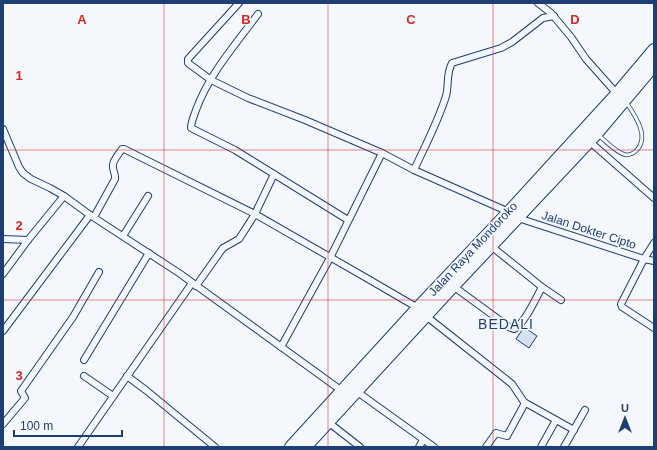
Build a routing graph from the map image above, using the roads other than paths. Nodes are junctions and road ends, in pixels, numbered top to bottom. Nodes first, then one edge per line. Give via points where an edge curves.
1 (239, 3) edge
2 (538, 3) edge
3 (258, 14) dead end
4 (554, 16) junction
5 (654, 50) edge
6 (654, 65) edge
7 (211, 79) junction
8 (621, 97) junction
9 (3, 129) edge
10 (591, 134) junction
11 (382, 153) junction
12 (414, 170) junction
13 (274, 174) junction
14 (64, 196) junction
15 (148, 196) dead end
16 (654, 198) edge
17 (255, 214) junction
18 (514, 215) junction
19 (92, 216) junction
20 (348, 220) junction
21 (123, 236) junction
22 (3, 239) edge
23 (28, 240) junction
24 (654, 243) edge
25 (491, 246) junction
26 (149, 253) junction
27 (330, 258) junction
28 (644, 259) junction
29 (654, 261) edge
30 (99, 272) dead end
31 (3, 274) edge
32 (194, 285) junction
33 (454, 286) junction
34 (542, 287) junction
35 (561, 300) dead end
36 (422, 312) junction
37 (654, 328) edge
38 (3, 331) edge
39 (281, 347) junction
40 (84, 360) dead end
41 (370, 368) junction
42 (84, 376) dead end
43 (127, 376) junction
44 (342, 391) junction
45 (356, 391) junction
46 (114, 396) junction
47 (525, 403) junction
48 (585, 410) dead end
49 (556, 420) junction
50 (328, 422) junction
51 (3, 424) edge
52 (574, 430) junction
53 (423, 440) junction
54 (78, 447) edge
55 (215, 447) edge
56 (291, 447) edge
57 (305, 447) edge
58 (360, 447) edge
59 (419, 447) edge
60 (434, 447) edge
61 (486, 447) edge
62 (541, 447) edge
63 (564, 447) edge

1 - 7 street, Jalan Dokter Cipto via 188,59 191,66
2 - 4 street
3 - 7 street
4 - 8 street via 586,59
4 - 12 street via 543,18 501,48 452,64 440,113
5 - 8 highway, Jalan Raya Mondoroko
6 - 8 highway, Jalan Raya Mondoroko
7 - 11 street, Jalan Dokter Cipto via 248,98
7 - 13 street via 200,100 191,128 235,150
8 - 10 highway, Jalan Raya Mondoroko
8 - 10 lane via 640,128 642,144 632,154 626,155
9 - 14 street via 24,173 35,182
10 - 16 street
10 - 18 highway, Jalan Raya Mondoroko
11 - 12 street, Jalan Dokter Cipto
11 - 20 street
12 - 18 street, Jalan Dokter Cipto
13 - 17 street
13 - 20 street
14 - 19 street
14 - 23 street
15 - 21 street
17 - 19 street via 123,148 112,165 115,179
17 - 27 street
17 - 32 street via 239,239 222,248
18 - 25 highway, Jalan Raya Mondoroko
18 - 28 street, Jalan Dokter Cipto
18 - 36 highway, Jalan Raya Mondoroko
19 - 21 street
19 - 38 street
20 - 27 street
21 - 26 street
22 - 23 street
23 - 31 street
24 - 28 street
25 - 33 highway, Jalan Raya Mondoroko
25 - 34 street
26 - 32 street
26 - 40 street
27 - 36 street
27 - 39 street
28 - 29 street, Jalan Dokter Cipto
28 - 37 street via 621,306
30 - 51 street via 73,317 21,391 25,398
32 - 39 street
32 - 43 street
33 - 34 street via 514,329 529,312
33 - 36 highway, Jalan Raya Mondoroko
34 - 35 street
36 - 41 highway, Jalan Raya Mondoroko
36 - 47 street via 512,384
39 - 44 street
41 - 44 highway, Jalan Raya Mondoroko
41 - 45 highway, Jalan Raya Mondoroko
42 - 46 street
43 - 46 street
43 - 55 street
44 - 56 highway, Jalan Raya Mondoroko
45 - 50 highway, Jalan Raya Mondoroko
45 - 53 street
46 - 54 street
47 - 49 street
47 - 61 street via 507,436 496,433
48 - 52 street
49 - 52 street
49 - 62 street
50 - 57 highway, Jalan Raya Mondoroko
50 - 58 street
52 - 63 street
53 - 59 street
53 - 60 street

